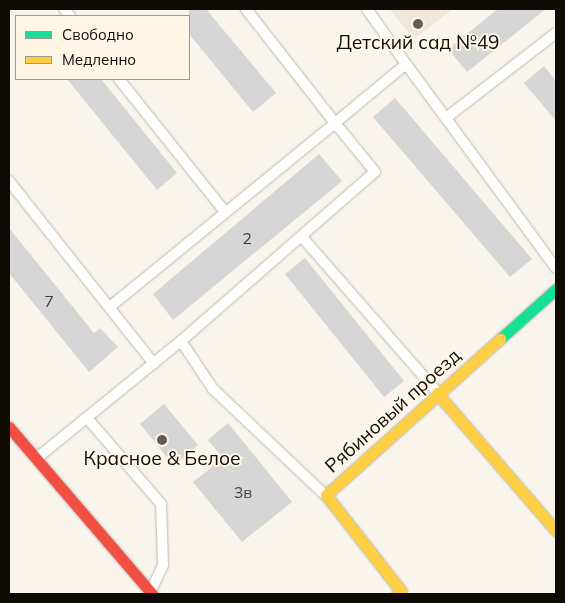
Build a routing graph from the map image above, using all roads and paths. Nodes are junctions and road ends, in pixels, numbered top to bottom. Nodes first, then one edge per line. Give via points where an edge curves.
1 (246, 9) edge
2 (367, 9) edge
3 (556, 33) edge
4 (406, 64) junction
5 (120, 80) edge
6 (446, 118) junction
7 (335, 123) junction
8 (9, 181) edge
9 (225, 212) junction
10 (302, 237) junction
11 (556, 268) edge
12 (556, 289) edge
13 (111, 306) junction
14 (181, 342) junction
15 (154, 364) junction
16 (437, 393) junction
17 (88, 419) junction
18 (9, 427) edge
19 (36, 459) junction
20 (326, 495) junction
21 (556, 531) edge
22 (151, 594) edge
23 (397, 594) edge

1 - 7 lane
2 - 4 lane
3 - 6 lane
4 - 6 lane
4 - 7 lane
5 - 9 lane
6 - 11 lane
7 - 9 lane
7 - 10 lane via 375,172
8 - 13 lane
9 - 13 lane
10 - 14 lane
10 - 16 lane
12 - 16 street, Рябиновый проезд
13 - 15 lane
14 - 15 lane
14 - 20 lane via 214,390
15 - 17 lane
16 - 20 street, Рябиновый проезд
16 - 21 street
17 - 19 lane
17 - 22 lane via 161,504 163,565
18 - 19 street
19 - 22 street
20 - 23 street, Рябиновый проезд via 401,591

